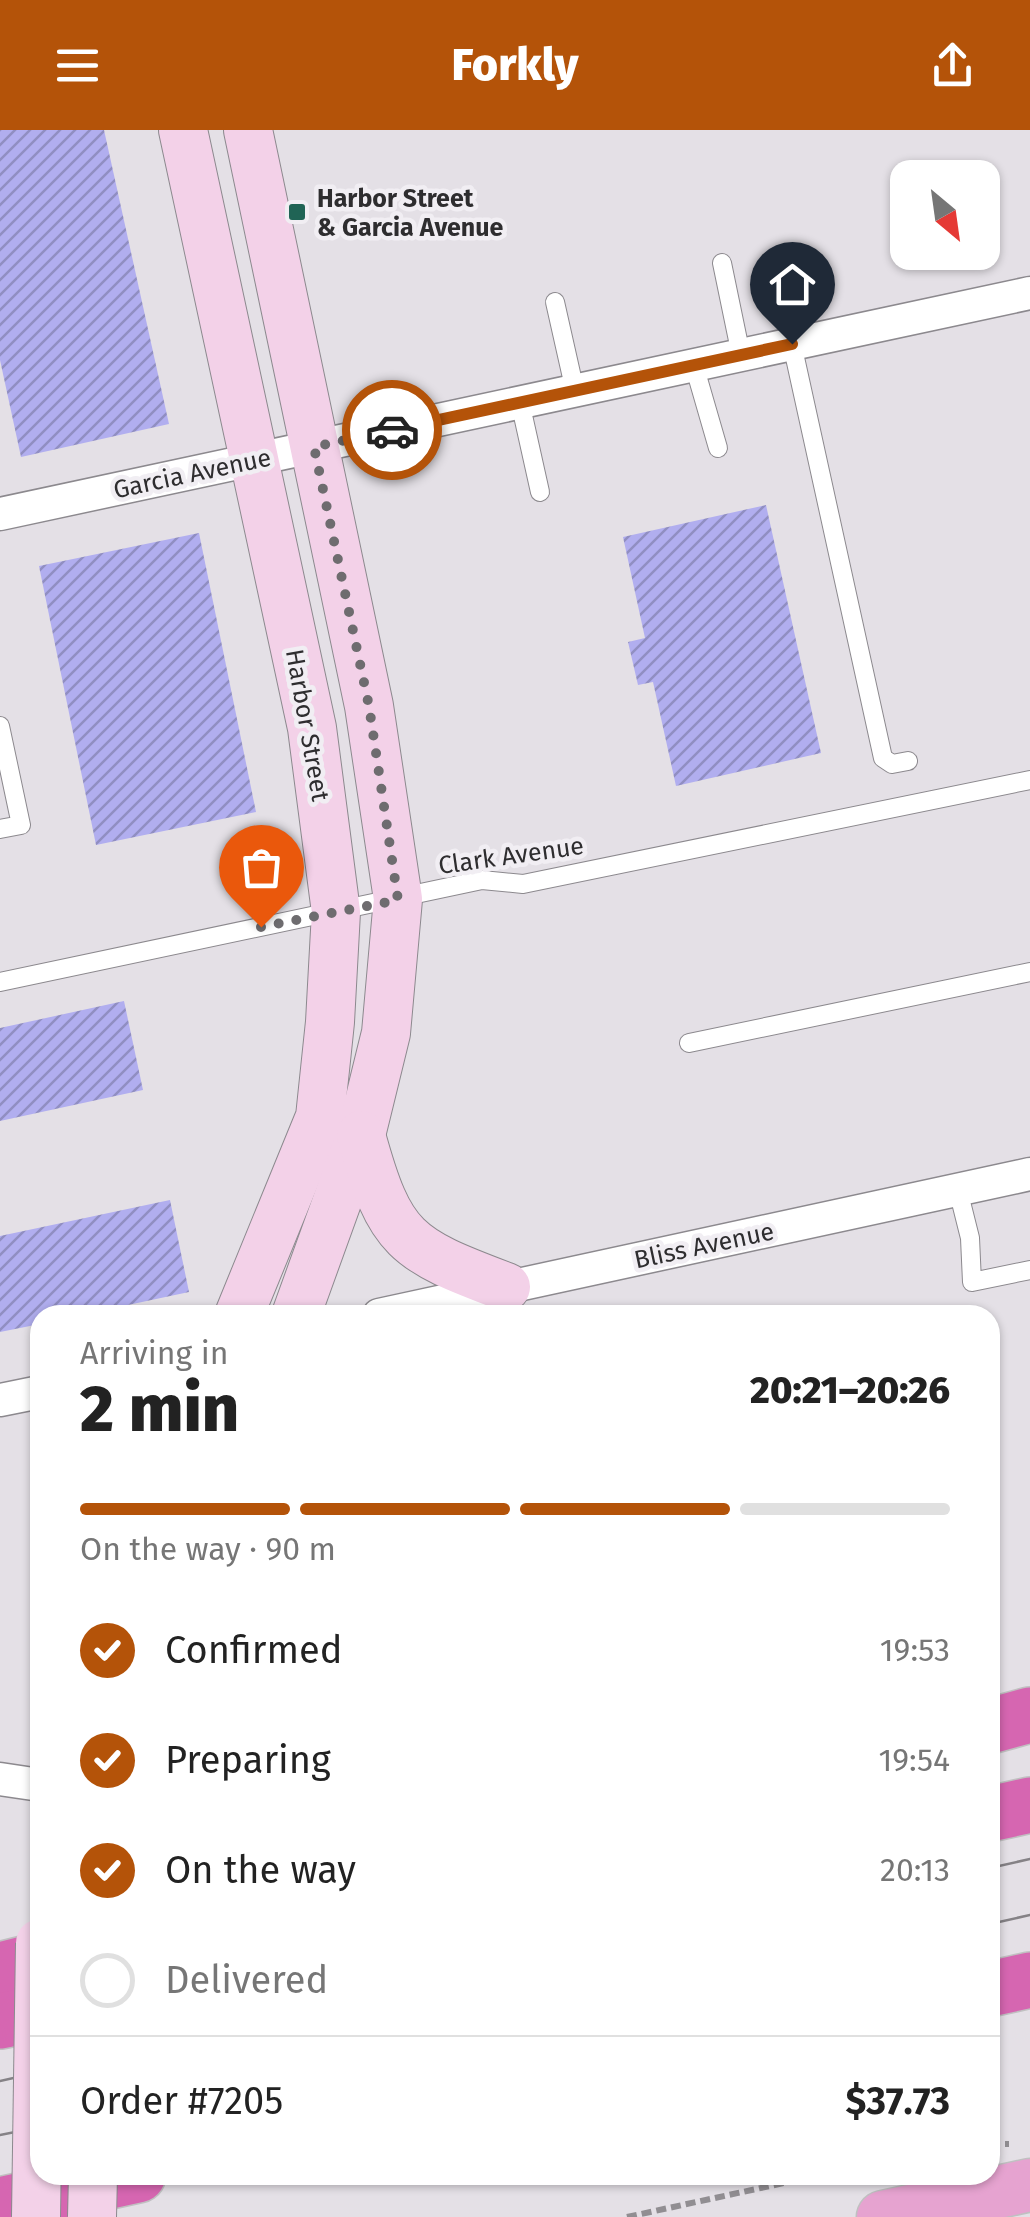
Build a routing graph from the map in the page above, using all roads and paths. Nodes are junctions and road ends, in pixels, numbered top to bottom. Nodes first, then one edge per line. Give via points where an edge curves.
1 (183, 130) edge
2 (248, 130) edge
3 (722, 263) dead end
4 (1030, 293) edge
5 (555, 302) dead end
6 (792, 344) junction
7 (742, 355) junction
8 (694, 365) junction
9 (576, 391) junction
10 (520, 402) junction
11 (314, 447) junction
12 (718, 448) dead end
13 (254, 460) junction
14 (540, 492) dead end
15 (0, 514) edge
16 (0, 726) edge
17 (908, 761) dead end
18 (1030, 780) edge
19 (0, 828) edge
20 (398, 900) junction
21 (336, 912) junction
22 (1030, 972) edge
23 (0, 982) edge
24 (689, 1043) dead end
25 (361, 1134) junction
26 (1030, 1174) edge
27 (958, 1190) junction
28 (1030, 1270) edge
29 (506, 1288) junction
30 (243, 1305) edge
31 (300, 1305) edge
32 (426, 1305) edge
33 (30, 1394) edge
34 (0, 1400) edge
35 (1030, 1714) edge
36 (1000, 1723) edge
37 (0, 1779) edge
38 (30, 1784) edge
39 (1030, 1805) edge
40 (1000, 1812) edge
41 (30, 1962) edge
42 (0, 1970) edge
43 (1030, 1980) edge
44 (1000, 1987) edge
45 (30, 2015) edge
46 (0, 2021) edge
47 (36, 2185) edge
48 (92, 2185) edge
49 (93, 2185) edge
50 (775, 2185) edge
51 (1030, 2185) edge
52 (0, 2205) edge
53 (36, 2217) edge
54 (92, 2217) edge
55 (627, 2217) edge
56 (883, 2217) edge

1 - 13 street, Harbor Street
2 - 11 street
3 - 7 lane
4 - 6 street, Garcia Avenue
5 - 9 lane
6 - 7 street, Garcia Avenue
6 - 17 lane via 883,758
7 - 8 street, Garcia Avenue
8 - 9 street, Garcia Avenue
8 - 12 lane
9 - 10 street, Garcia Avenue
10 - 11 street, Garcia Avenue
10 - 14 lane
11 - 13 street, Garcia Avenue
11 - 20 street via 369,706
13 - 15 street, Garcia Avenue
13 - 21 street, Harbor Street via 312,728
16 - 19 lane via 21,824
18 - 20 lane, Clark Avenue via 524,884 482,880
20 - 21 lane, Clark Avenue
20 - 25 street via 386,1033
21 - 23 lane, Clark Avenue
21 - 30 street, Harbor Street via 320,1117
22 - 24 lane
25 - 29 street via 376,1191 404,1238 440,1262
25 - 31 street
26 - 27 street, Bliss Avenue
27 - 28 lane via 972,1282
27 - 29 street, Bliss Avenue
29 - 32 street, Bliss Avenue
33 - 34 street
35 - 36 highway
37 - 38 street
39 - 40 highway
41 - 42 highway
43 - 44 highway
45 - 46 highway
47 - 53 street, bridge
48 - 52 highway
49 - 54 street, bridge
50 - 55 path
51 - 56 main road

